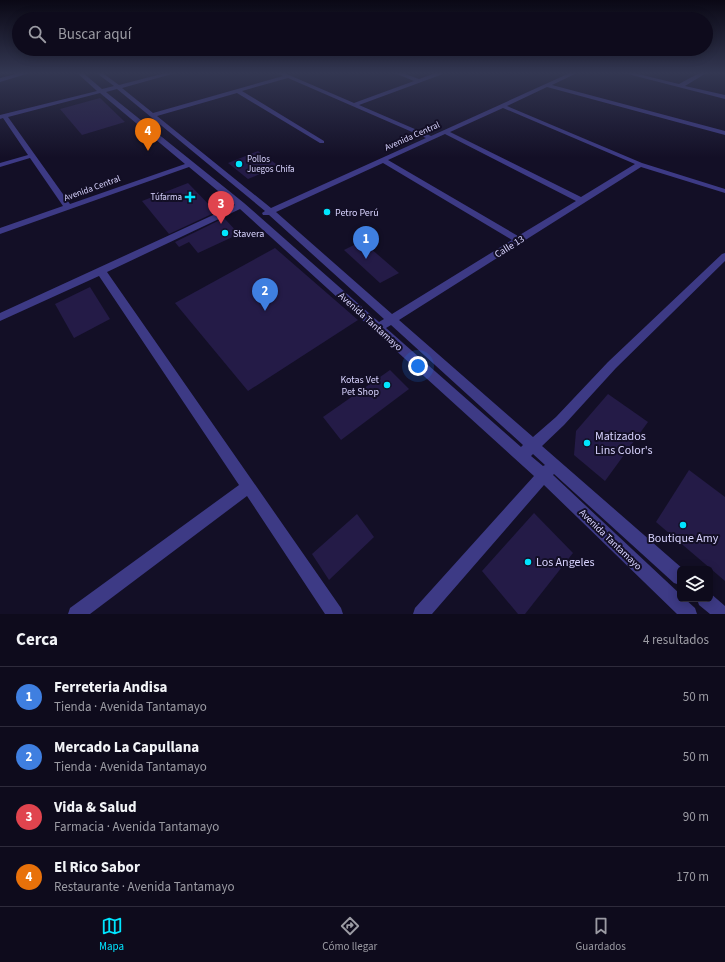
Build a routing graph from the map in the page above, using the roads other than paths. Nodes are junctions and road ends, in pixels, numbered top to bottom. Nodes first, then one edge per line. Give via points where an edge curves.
1 (67, 101) edge
2 (113, 101) edge
3 (135, 101) edge
4 (203, 101) edge
5 (254, 101) edge
6 (343, 101) edge
7 (365, 101) edge
8 (515, 101) edge
9 (600, 101) edge
10 (353, 105) junction
11 (503, 106) junction
12 (152, 115) junction
13 (2, 117) edge
14 (446, 132) junction
15 (725, 133) edge
16 (431, 138) junction
17 (322, 142) dead end
18 (32, 156) junction
19 (383, 160) junction
20 (191, 164) junction
21 (640, 164) junction
22 (0, 165) edge
23 (725, 191) edge
24 (582, 200) junction
25 (241, 205) junction
26 (68, 207) junction
27 (270, 211) junction
28 (256, 218) junction
29 (0, 231) edge
30 (518, 240) junction
31 (725, 256) edge
32 (101, 271) junction
33 (0, 317) edge
34 (391, 319) junction
35 (378, 328) junction
36 (534, 445) junction
37 (521, 456) junction
38 (554, 464) junction
39 (544, 476) junction
40 (248, 487) junction
41 (677, 574) edge
42 (708, 602) edge
43 (76, 614) edge
44 (335, 614) edge
45 (421, 614) edge
46 (689, 614) edge
47 (722, 614) edge

1 - 13 street
2 - 20 street, Avenida Tantamayo
3 - 12 street, Avenida Tantamayo
4 - 12 street
5 - 17 street
6 - 10 street
7 - 10 street
8 - 11 street, Avenida Central
9 - 15 street
10 - 16 street
11 - 14 street, Avenida Central
11 - 21 street
12 - 27 street, Avenida Tantamayo
13 - 18 street
14 - 16 street, Avenida Central
14 - 24 street
16 - 19 street, Avenida Central
18 - 22 street
18 - 26 street
19 - 27 street, Avenida Central
19 - 30 street
20 - 25 street, Avenida Tantamayo
20 - 26 street, Avenida Central
21 - 23 street
21 - 24 street, Calle 13
24 - 30 street, Calle 13
25 - 28 street, Avenida Tantamayo
25 - 32 street
26 - 29 street, Avenida Central
27 - 28 street, Avenida Central
27 - 34 street, Avenida Tantamayo
28 - 35 street, Avenida Tantamayo
30 - 34 street, Calle 13
31 - 36 street via 612,365
32 - 33 street
32 - 40 street
34 - 35 street, Calle 13
34 - 36 street, Avenida Tantamayo
35 - 37 street, Avenida Tantamayo
36 - 37 street
36 - 38 street, Avenida Tantamayo
37 - 39 street, Avenida Tantamayo
38 - 39 street
38 - 41 street, Avenida Tantamayo
39 - 45 street
39 - 46 street, Avenida Tantamayo
40 - 43 street
40 - 44 street
42 - 47 street

